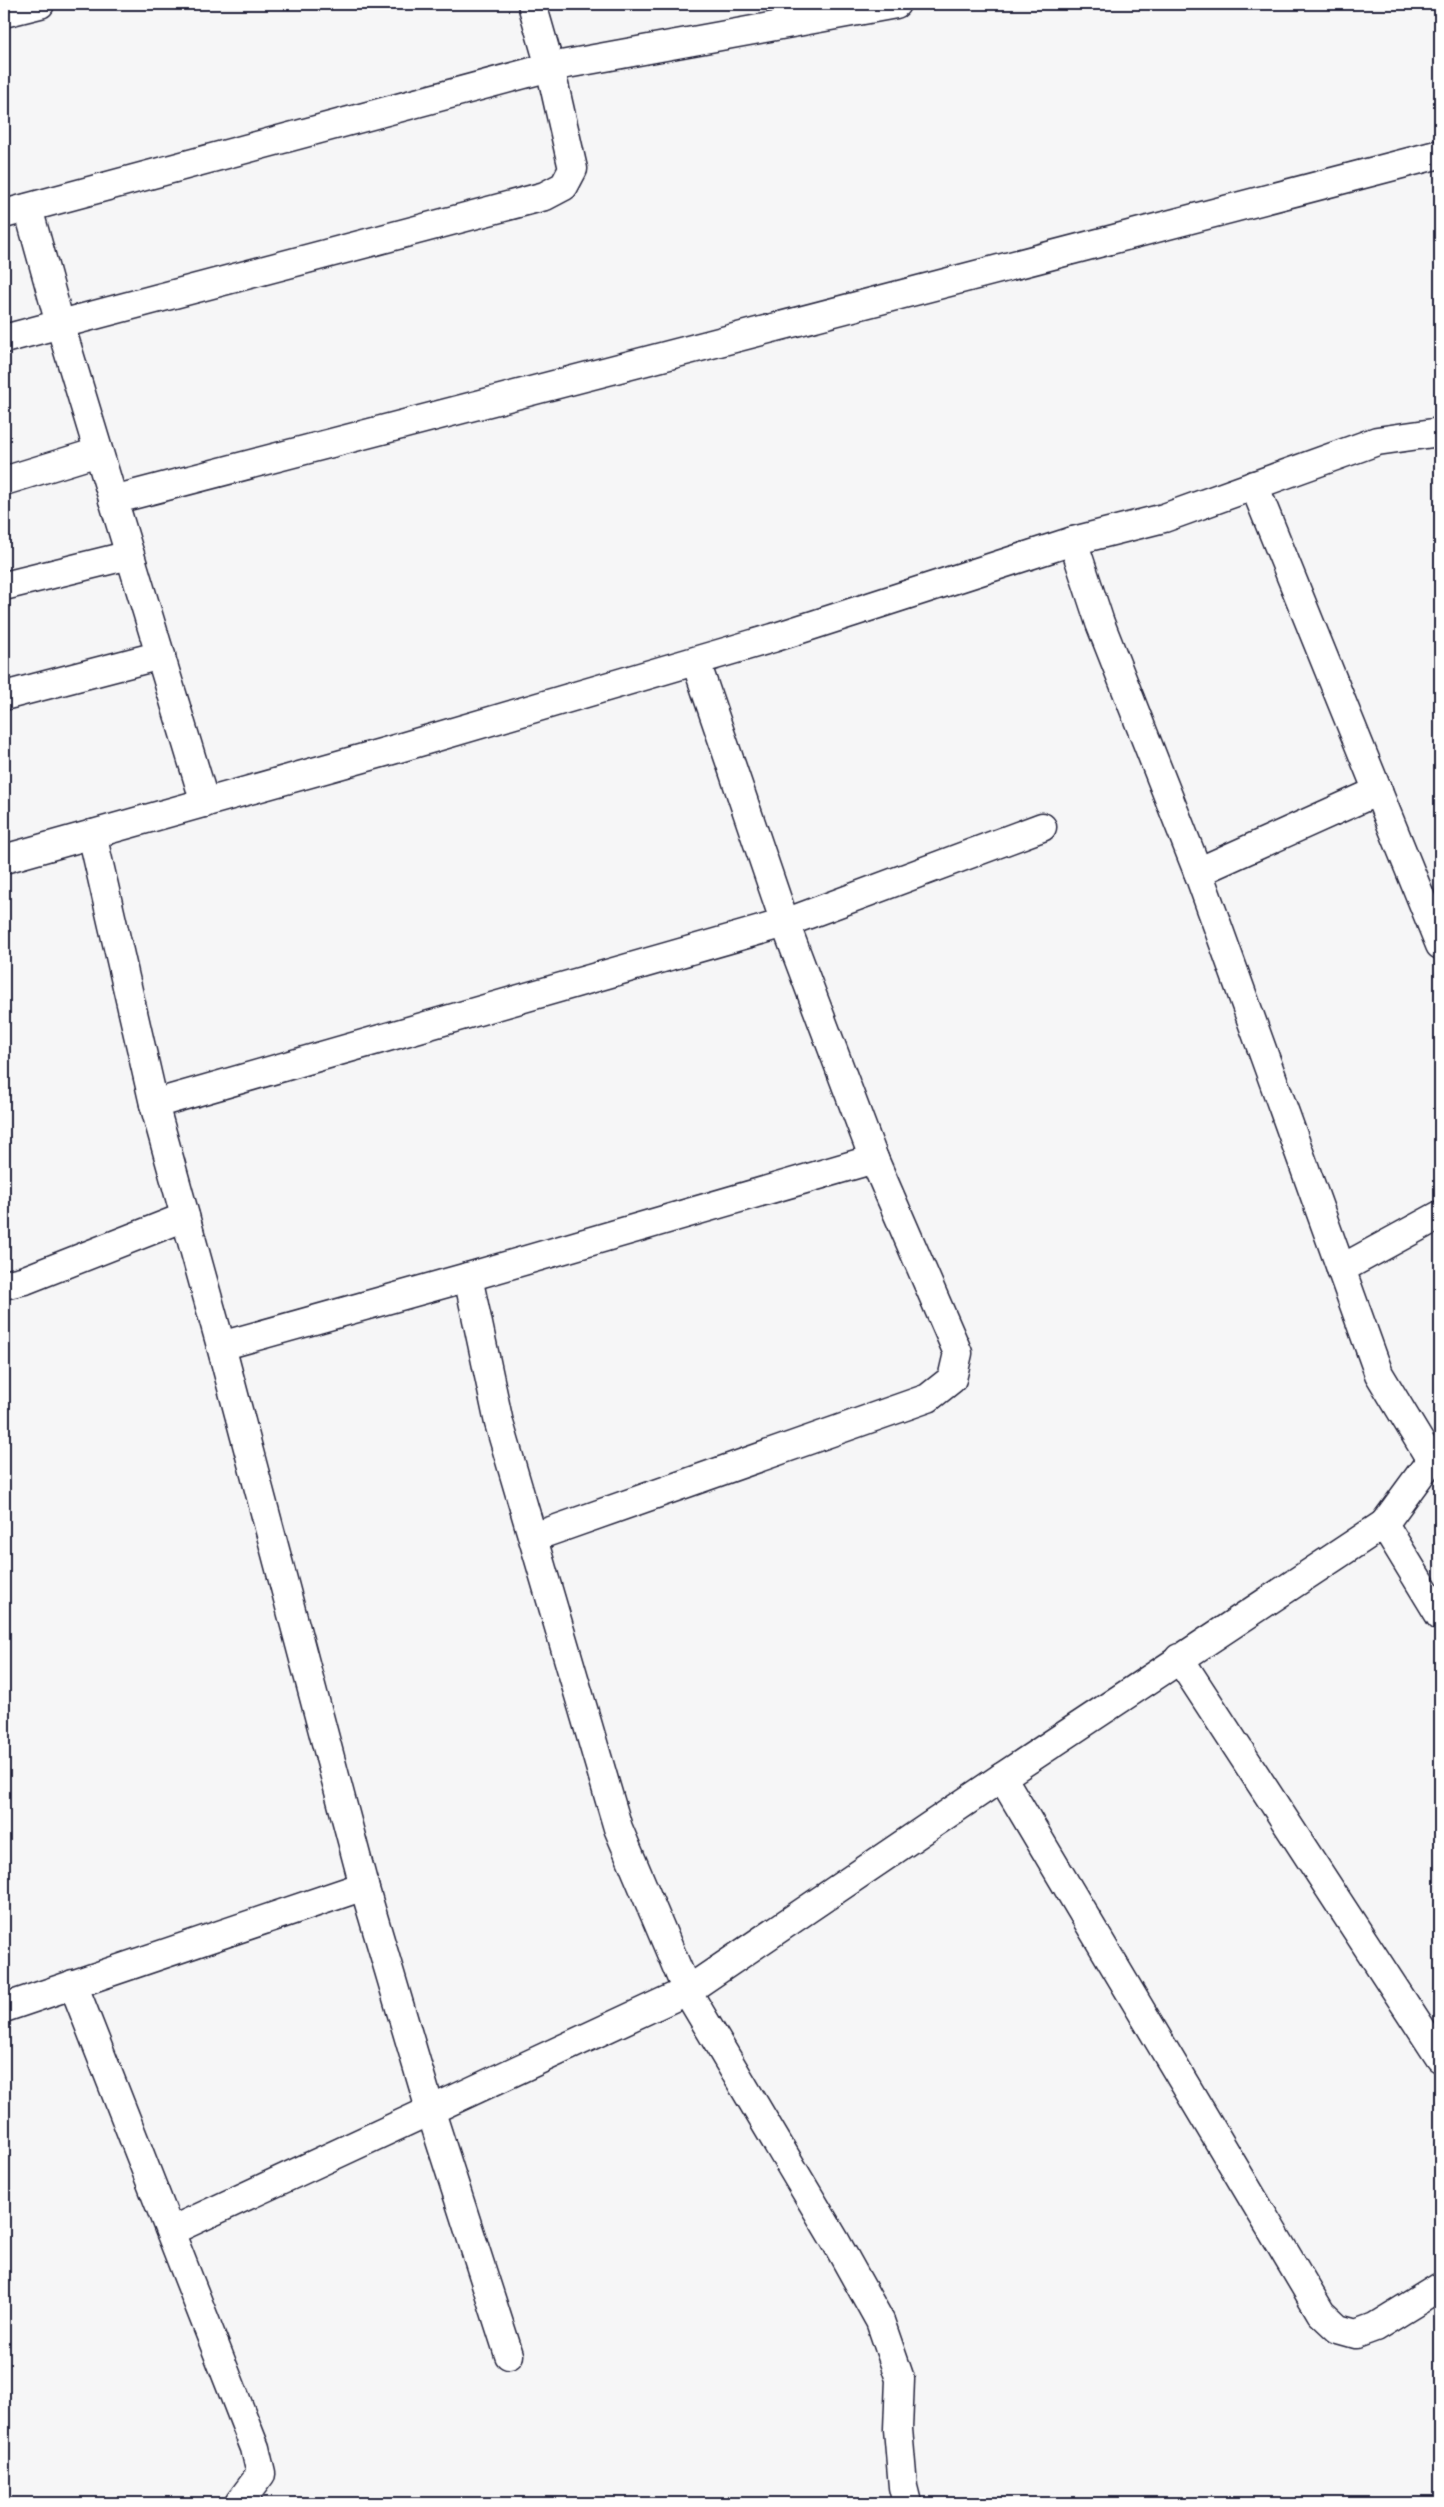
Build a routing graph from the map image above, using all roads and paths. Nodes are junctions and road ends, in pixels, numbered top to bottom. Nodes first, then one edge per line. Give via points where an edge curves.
1 (40, 4) edge
2 (532, 4) edge
3 (896, 4) edge
4 (4, 13) edge
5 (550, 67) junction
6 (1440, 154) edge
7 (16, 211) edge
8 (60, 324) junction
9 (4, 339) edge
10 (1440, 432) edge
11 (98, 452) junction
12 (4, 482) edge
13 (1254, 485) junction
14 (113, 500) junction
15 (1073, 541) junction
16 (130, 555) junction
17 (5, 580) edge
18 (161, 655) junction
19 (696, 662) junction
20 (4, 696) edge
21 (1378, 790) junction
22 (205, 803) junction
23 (1042, 827) dead end
24 (92, 834) junction
25 (4, 859) edge
26 (1198, 872) junction
27 (785, 923) junction
28 (1440, 946) edge
29 (154, 1104) junction
30 (874, 1158) junction
31 (1440, 1215) edge
32 (185, 1217) junction
33 (1341, 1269) junction
34 (468, 1277) junction
35 (4, 1285) edge
36 (221, 1346) junction
37 (1436, 1458) edge
38 (1384, 1524) junction
39 (534, 1537) junction
40 (1440, 1616) edge
41 (1179, 1658) junction
42 (1002, 1777) junction
43 (364, 1886) junction
44 (74, 1984) junction
45 (687, 1991) junction
46 (4, 2008) edge
47 (1440, 2058) edge
48 (430, 2110) junction
49 (171, 2231) junction
50 (1440, 2287) edge
51 (509, 2354) dead end
52 (239, 2503) edge
53 (907, 2503) edge

1 - 4 street
2 - 5 street
3 - 5 street
5 - 7 street
5 - 8 street via 573,169 564,186 558,190
6 - 14 street
7 - 8 street
8 - 9 street
8 - 11 street
10 - 13 street via 1377,440
11 - 12 street
11 - 14 street
13 - 15 street via 1164,518
13 - 21 street
14 - 16 street
15 - 19 street
15 - 26 street via 1100,623
16 - 17 street
16 - 18 street
18 - 20 street
18 - 22 street
19 - 22 street
19 - 27 street
21 - 26 street
21 - 28 street
22 - 24 street
23 - 27 street
24 - 25 street
24 - 29 street
26 - 33 street
27 - 29 street
27 - 30 street
29 - 32 street
30 - 34 street
30 - 39 street via 958,1353 952,1379 928,1398
31 - 33 street
32 - 35 street via 25,1280
32 - 36 street
33 - 37 street via 1379,1374
34 - 36 street
34 - 39 street via 499,1423
36 - 43 street
37 - 38 street
38 - 40 street
38 - 41 street
39 - 45 street via 618,1828
41 - 42 street
41 - 47 street
42 - 45 street
42 - 50 street via 1321,2313 1338,2329 1356,2334 1375,2327
43 - 44 street
43 - 48 street
44 - 46 street
44 - 49 street
45 - 48 street
45 - 53 street via 880,2321 900,2379 898,2429
48 - 49 street
48 - 51 street
49 - 52 street via 255,2448 261,2474

